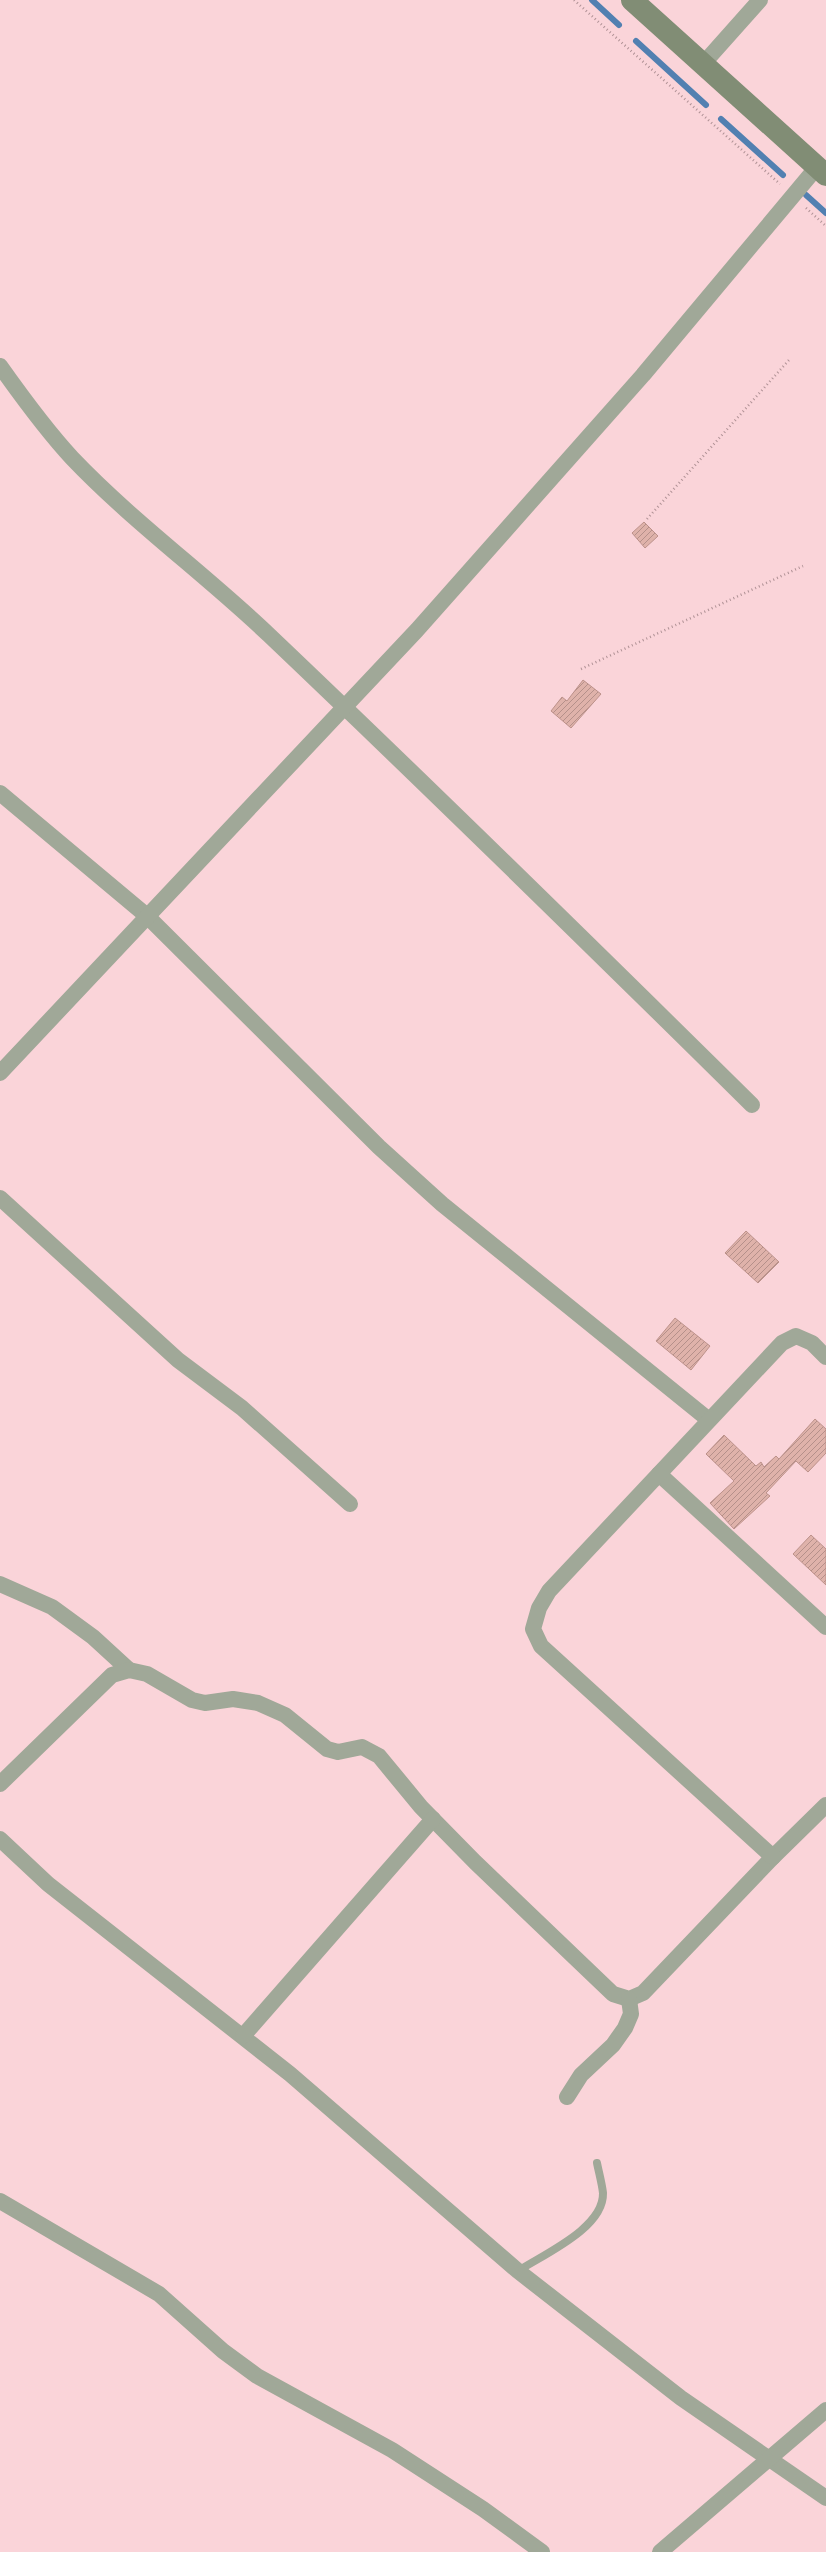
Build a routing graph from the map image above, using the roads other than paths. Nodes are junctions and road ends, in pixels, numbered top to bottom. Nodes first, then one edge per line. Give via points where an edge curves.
1 (632, 0) edge
2 (760, 0) edge
3 (703, 64) junction
4 (821, 171) edge
5 (0, 366) edge
6 (344, 707) junction
7 (0, 793) edge
8 (147, 916) junction
9 (0, 1073) edge
10 (752, 1106) dead end
11 (0, 1198) edge
12 (826, 1357) edge
13 (709, 1420) junction
14 (659, 1474) junction
15 (350, 1504) dead end
16 (0, 1584) edge
17 (826, 1627) edge
18 (129, 1670) junction
19 (0, 1784) edge
20 (826, 1805) edge
21 (433, 1819) junction
22 (0, 1839) edge
23 (772, 1856) junction
24 (629, 1999) junction
25 (242, 2036) junction
26 (567, 2097) dead end
27 (597, 2163) dead end
28 (0, 2201) edge
29 (518, 2271) junction
30 (826, 2410) edge
31 (769, 2459) junction
32 (826, 2498) edge
33 (542, 2552) edge
34 (660, 2552) edge

1 - 3 main road
2 - 3 street
3 - 4 main road
4 - 6 street via 792,196 643,375
5 - 6 street via 36,416 71,457 267,633
6 - 8 street
6 - 10 street via 492,847
7 - 8 street
8 - 9 street
8 - 13 street via 385,1152 442,1204
11 - 15 street via 178,1360 242,1408
12 - 13 street via 812,1343 796,1336 782,1343
13 - 14 street
14 - 17 street
14 - 23 street via 549,1591 539,1608 533,1629 541,1646
16 - 18 street via 52,1607 93,1637
18 - 19 street via 112,1675
18 - 21 street via 147,1674 192,1700 205,1703 233,1699 258,1703 285,1715 327,1748 338,1752 362,1747 379,1756
20 - 23 street
21 - 24 street via 613,1994
21 - 25 street
22 - 25 street via 48,1884
23 - 24 street via 643,1993
24 - 26 street via 631,2014 625,2028 613,2045 581,2075
25 - 29 street via 290,2074
27 - 29 lane via 603,2194 598,2214 585,2228
28 - 33 street via 158,2294 223,2351 257,2376 392,2450 483,2509
29 - 31 street via 681,2398
30 - 31 street
31 - 32 street
31 - 34 street

